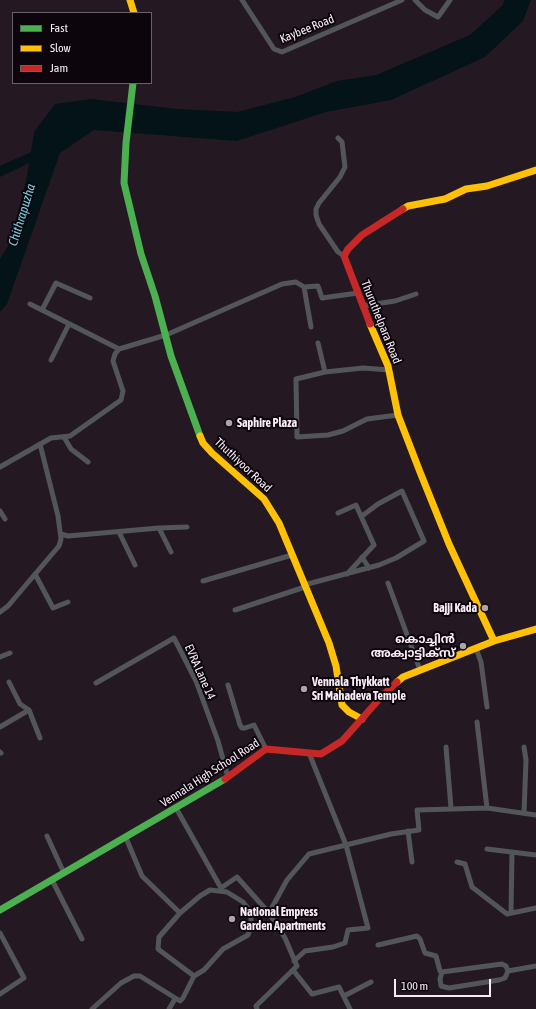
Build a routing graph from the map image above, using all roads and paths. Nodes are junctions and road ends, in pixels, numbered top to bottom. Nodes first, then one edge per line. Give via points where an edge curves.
1 (130, 0) edge
2 (242, 0) edge
3 (402, 0) edge
4 (415, 0) edge
5 (450, 0) edge
6 (134, 12) edge
7 (133, 84) edge
8 (338, 138) dead end
9 (536, 170) edge
10 (344, 256) junction
11 (304, 287) junction
12 (358, 293) junction
13 (416, 294) dead end
14 (90, 298) dead end
15 (30, 304) dead end
16 (362, 306) junction
17 (42, 310) junction
18 (69, 324) junction
19 (312, 326) dead end
20 (166, 335) junction
21 (318, 343) dead end
22 (120, 349) junction
23 (51, 360) dead end
24 (389, 370) junction
25 (325, 372) junction
26 (398, 415) junction
27 (64, 437) junction
28 (40, 444) junction
29 (88, 462) dead end
30 (0, 467) edge
31 (0, 511) edge
32 (338, 513) dead end
33 (362, 516) junction
34 (4, 519) dead end
35 (187, 527) dead end
36 (159, 528) junction
37 (119, 532) junction
38 (61, 534) junction
39 (171, 552) dead end
40 (292, 555) junction
41 (362, 557) junction
42 (135, 565) dead end
43 (369, 568) junction
44 (35, 574) junction
45 (346, 575) junction
46 (203, 581) dead end
47 (388, 582) dead end
48 (305, 586) junction
49 (68, 602) dead end
50 (235, 610) dead end
51 (0, 612) edge
52 (536, 629) edge
53 (494, 641) junction
54 (476, 648) junction
55 (10, 653) dead end
56 (0, 657) edge
57 (420, 670) junction
58 (9, 682) dead end
59 (96, 683) dead end
60 (228, 685) dead end
61 (487, 707) dead end
62 (29, 710) junction
63 (362, 719) junction
64 (477, 722) dead end
65 (0, 727) edge
66 (40, 738) dead end
67 (446, 747) dead end
68 (524, 747) dead end
69 (266, 748) junction
70 (309, 753) junction
71 (228, 777) junction
72 (176, 808) junction
73 (451, 808) junction
74 (487, 808) junction
75 (524, 813) junction
76 (536, 815) edge
77 (408, 831) junction
78 (46, 836) dead end
79 (126, 838) junction
80 (346, 845) junction
81 (487, 849) dead end
82 (512, 852) junction
83 (536, 855) edge
84 (412, 862) dead end
85 (457, 862) dead end
86 (64, 873) junction
87 (52, 880) junction
88 (536, 908) edge
89 (0, 910) edge
90 (180, 913) junction
91 (269, 913) junction
92 (511, 913) junction
93 (0, 933) edge
94 (82, 939) dead end
95 (378, 944) dead end
96 (294, 961) junction
97 (536, 966) edge
98 (293, 970) junction
99 (508, 971) junction
100 (442, 972) junction
101 (194, 976) junction
102 (371, 982) dead end
103 (0, 994) edge
104 (344, 996) junction
105 (176, 999) junction
106 (92, 1009) edge
107 (170, 1009) edge
108 (257, 1009) edge
109 (350, 1009) edge

1 - 6 main road
2 - 3 street, Kaybee Road via 274,49 282,52
4 - 5 street via 425,10 438,17
7 - 20 main road, Thuthiyoor Road via 124,183 141,254
8 - 10 street via 342,142 345,167 319,203 316,215 319,224 338,252
9 - 10 main road via 466,190 445,199 408,206 362,235
10 - 12 main road, Thuruthelpara Road
11 - 12 street via 318,286 322,298
11 - 19 street
11 - 20 street via 296,282 282,284
12 - 16 main road, Thuruthelpara Road
13 - 16 street via 395,301
14 - 17 street via 56,283
15 - 17 street
16 - 24 main road, Thuruthelpara Road
17 - 18 street
18 - 22 street
18 - 23 street
20 - 22 street
20 - 40 main road, Thuthiyoor Road via 203,443 264,499 279,523
21 - 25 street
22 - 27 street via 113,361 123,391 121,400 70,436
24 - 25 street via 363,368
24 - 26 main road, Thuruthelpara Road
25 - 26 street via 296,379 297,437 328,435 367,419
26 - 53 main road, Thuruthelpara Road via 449,544
27 - 28 street via 51,438
27 - 29 street via 71,449
28 - 30 street
28 - 38 street
31 - 34 street
32 - 33 street via 356,505
33 - 41 street via 374,545
33 - 43 street via 378,504 402,492 424,541 396,558
35 - 36 street
36 - 37 street
36 - 39 street
37 - 38 street via 68,536
37 - 42 street
38 - 44 street via 59,546
40 - 46 street
40 - 48 main road, Thuthiyoor Road
41 - 43 street
41 - 45 street
43 - 45 street
44 - 49 street via 53,608
44 - 51 street
45 - 48 street
47 - 57 street
48 - 50 street
48 - 63 main road, Thuthiyoor Road via 329,643 336,666 342,705
52 - 53 main road, Vennala High School Road
53 - 54 main road, Vennala High School Road
54 - 57 main road, Vennala High School Road
54 - 61 street via 481,662
55 - 56 street
57 - 63 main road, Vennala High School Road via 403,677
58 - 62 street via 20,704
59 - 71 street, EVRA Lane 14 via 174,638 196,681
60 - 69 street via 240,724 245,728 254,725
62 - 65 street
62 - 66 street
63 - 70 main road, Vennala High School Road via 342,741 321,754
64 - 74 street
67 - 73 street
68 - 75 street
69 - 70 main road, Vennala High School Road
69 - 71 main road, Vennala High School Road
70 - 80 street
71 - 72 main road, Vennala High School Road
72 - 79 main road, Vennala High School Road
72 - 91 street via 222,888 237,877
73 - 74 street
73 - 77 street via 417,810 419,830
74 - 75 street
75 - 76 street
77 - 80 street
77 - 84 street
78 - 86 street
79 - 86 main road, Vennala High School Road
79 - 90 street via 142,876
80 - 91 street via 309,854 287,880
80 - 96 street via 368,928 348,930 344,943 305,951
81 - 82 street
82 - 83 street
82 - 92 street
85 - 92 street via 465,864 472,887 507,914
86 - 87 main road, Vennala High School Road
87 - 89 main road, Vennala High School Road
87 - 94 street
88 - 92 street
90 - 101 street via 159,938 158,949
90 - 101 street via 210,890 233,895 251,912 248,935 223,949 204,970
91 - 96 street via 285,938
93 - 103 street via 24,978
95 - 100 street via 417,936 425,953 436,956
96 - 98 street via 296,966
97 - 99 street
98 - 104 street via 312,994 339,987
98 - 108 street via 256,1006
99 - 100 street via 502,964
99 - 100 street via 505,978 499,980 449,988 441,986
101 - 105 street via 183,998 180,1001
102 - 104 street
104 - 109 street
105 - 106 street via 144,978 134,976 121,983
105 - 107 street

